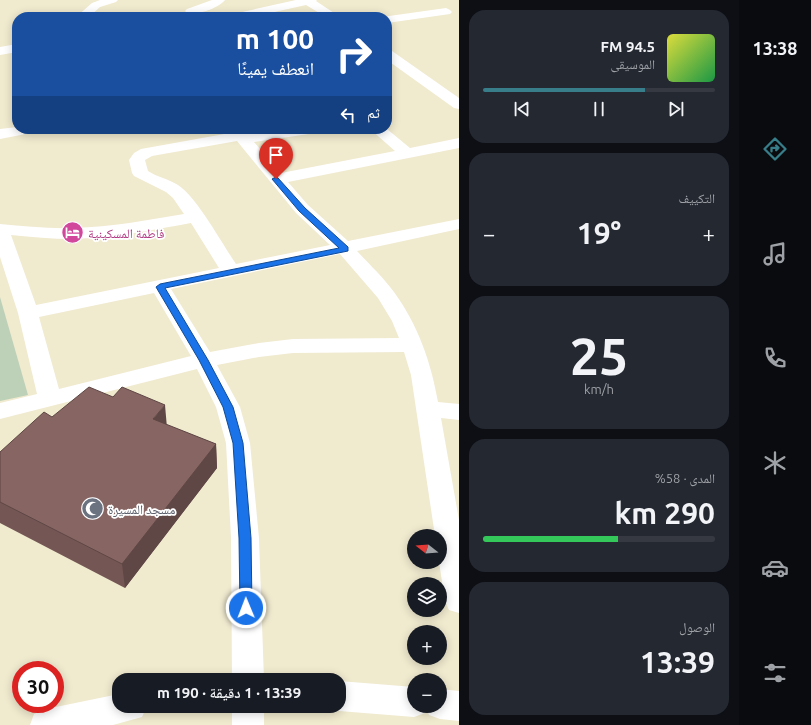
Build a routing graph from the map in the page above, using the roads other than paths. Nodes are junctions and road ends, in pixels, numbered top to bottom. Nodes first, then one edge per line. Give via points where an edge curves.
1 (112, 0) edge
2 (219, 0) edge
3 (310, 0) edge
4 (432, 4) dead end
5 (190, 10) edge
6 (88, 12) edge
7 (258, 12) edge
8 (327, 12) edge
9 (446, 12) junction
10 (392, 18) edge
11 (459, 19) edge
12 (12, 49) edge
13 (0, 50) edge
14 (392, 59) edge
15 (459, 88) edge
16 (440, 90) junction
17 (459, 105) edge
18 (12, 132) edge
19 (0, 134) edge
20 (252, 134) edge
21 (384, 134) edge
22 (240, 135) edge
23 (459, 143) edge
24 (407, 153) junction
25 (276, 179) junction
26 (196, 217) junction
27 (459, 224) edge
28 (0, 229) edge
29 (345, 249) junction
30 (230, 272) junction
31 (160, 287) junction
32 (28, 313) junction
33 (414, 345) junction
34 (204, 360) junction
35 (50, 399) junction
36 (428, 409) junction
37 (0, 411) edge
38 (459, 412) edge
39 (454, 534) edge
40 (459, 601) edge
41 (248, 673) edge
42 (346, 697) edge
43 (407, 701) edge
44 (447, 705) edge
45 (459, 706) edge
46 (112, 710) edge
47 (248, 713) edge
48 (46, 725) edge
49 (248, 725) edge

1 - 6 street via 96,5
2 - 5 street via 214,4
3 - 7 street
3 - 8 street
4 - 9 street
9 - 10 street
9 - 11 street
12 - 13 street
14 - 16 street
15 - 16 street
16 - 17 street
18 - 19 street
20 - 22 street
21 - 24 street
22 - 25 street
22 - 26 street via 147,152 137,160 140,173 172,188
23 - 24 street
24 - 25 street
25 - 29 street via 302,210
26 - 28 street via 84,233 62,234
26 - 30 street
27 - 29 street
28 - 32 street
29 - 30 street
29 - 33 street via 386,295
30 - 31 street
31 - 32 street
31 - 34 street
32 - 35 street
33 - 34 street via 293,346
33 - 36 street
34 - 35 street
34 - 41 street via 228,407 238,443 245,538
35 - 37 street
36 - 38 street
36 - 39 street
39 - 40 street
42 - 43 street
44 - 45 street
46 - 48 street
47 - 49 street

